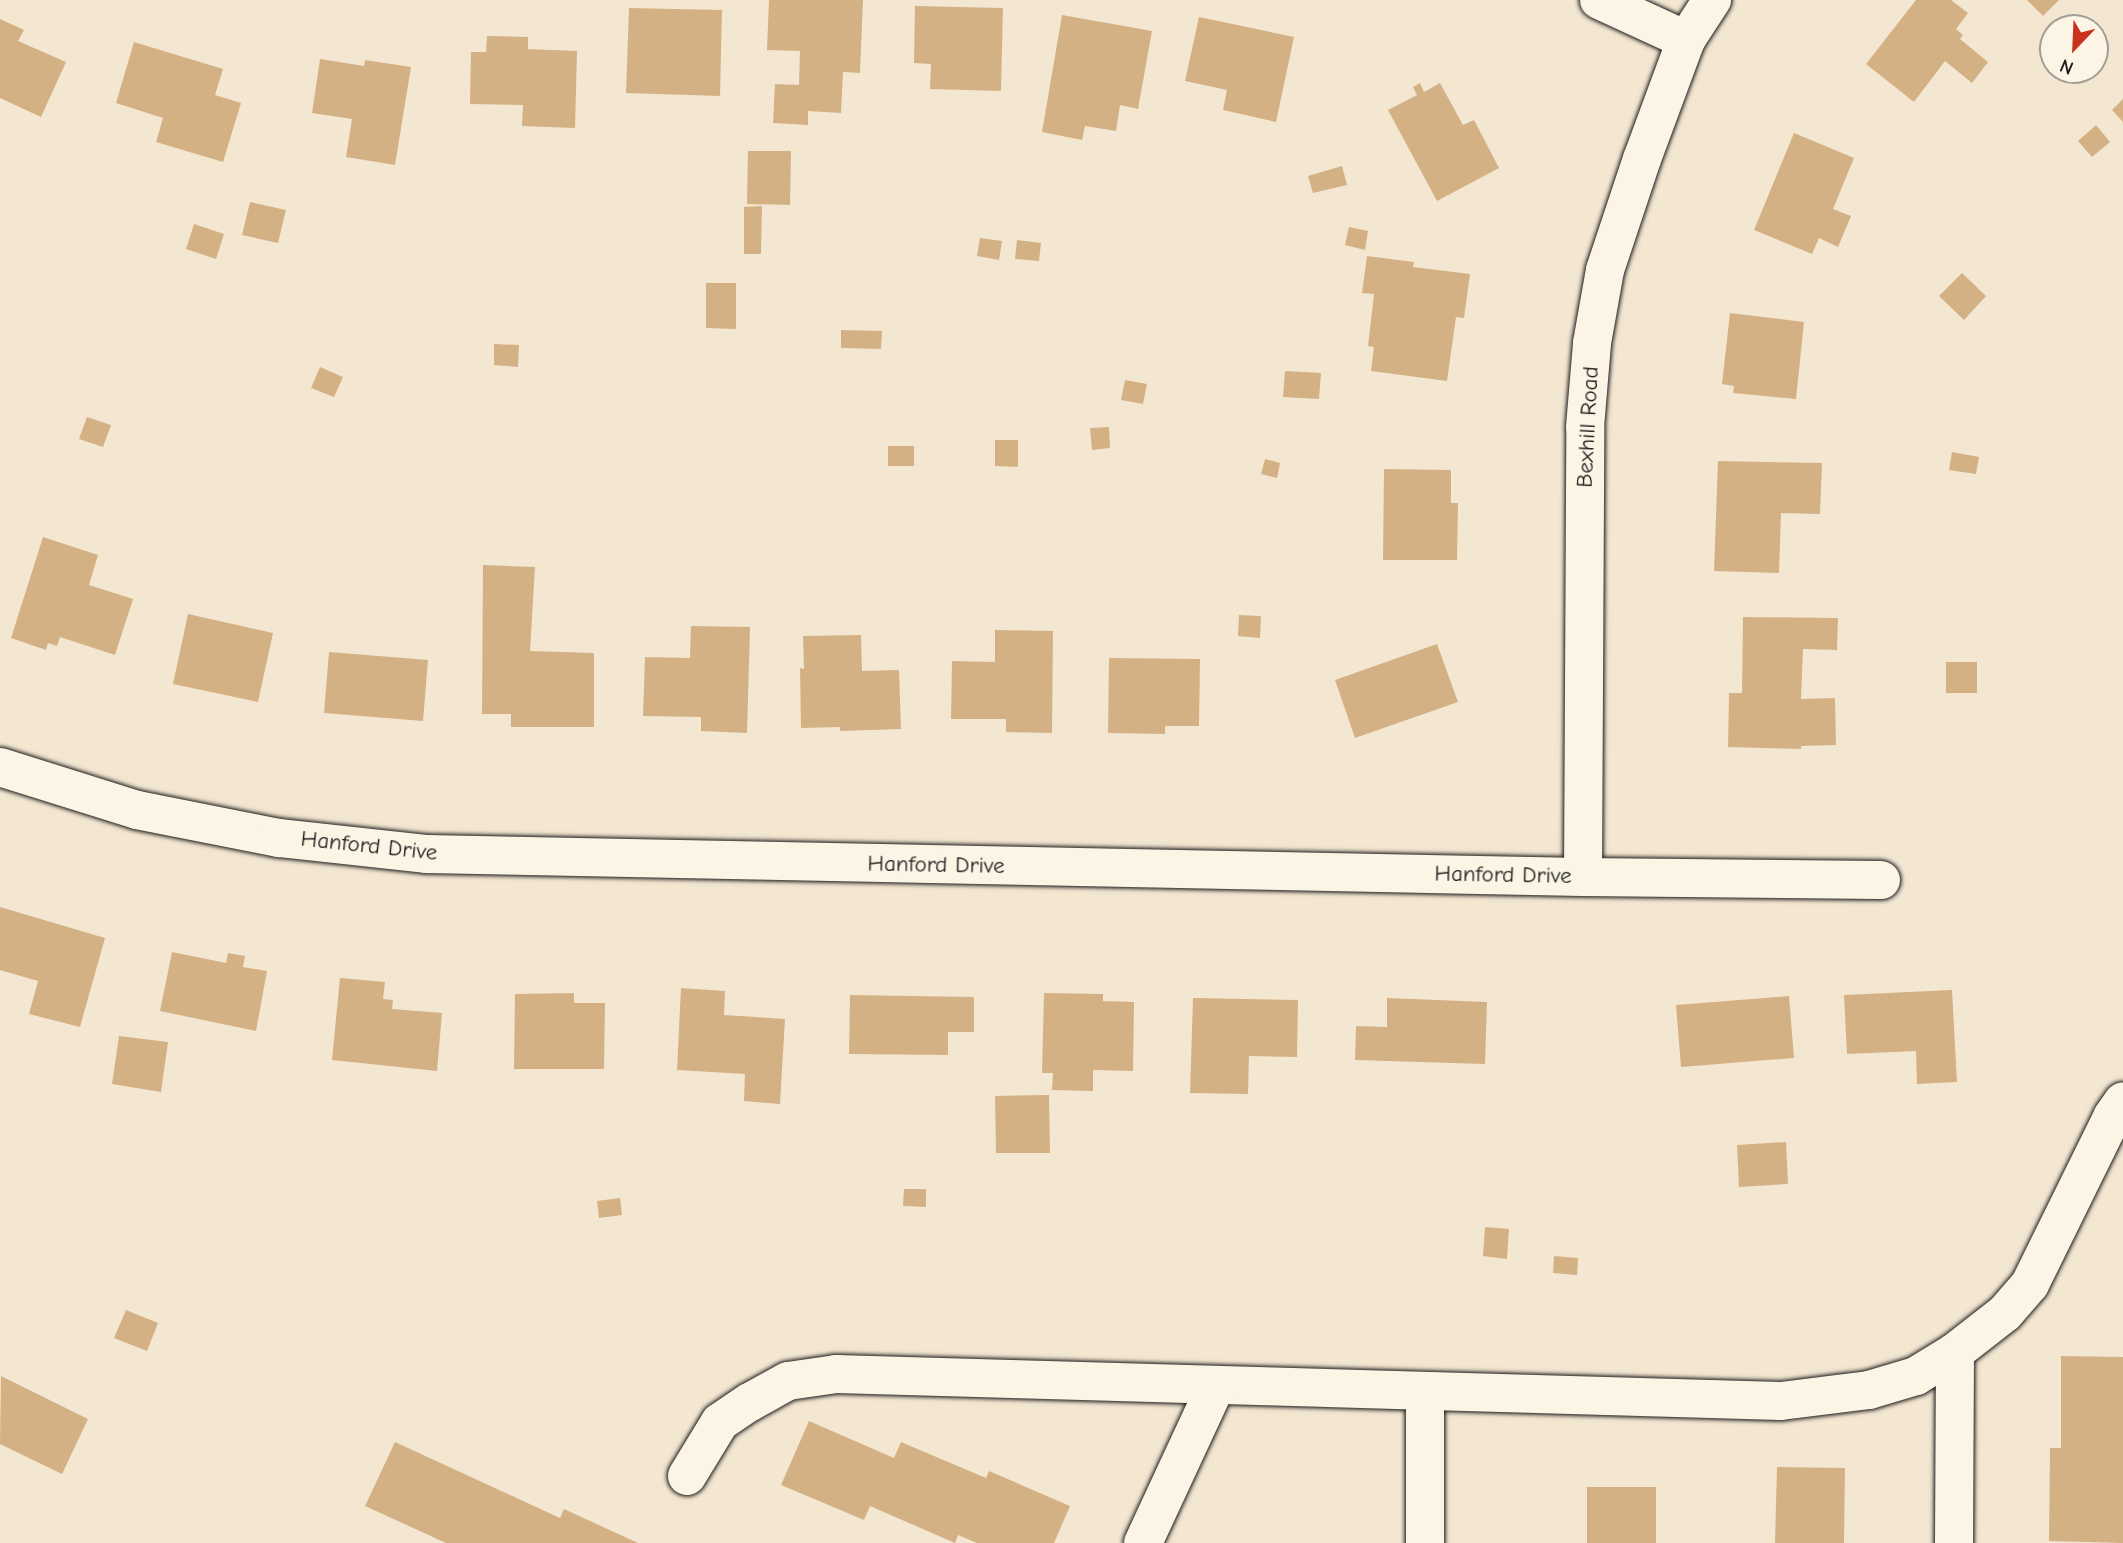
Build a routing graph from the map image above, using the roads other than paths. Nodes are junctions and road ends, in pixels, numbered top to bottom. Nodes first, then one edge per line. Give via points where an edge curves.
1 (1599, 0) edge
2 (1712, 0) edge
3 (1686, 40) junction
4 (0, 767) edge
5 (1583, 877) junction
6 (1881, 880) dead end
7 (2123, 1101) edge
8 (1955, 1352) junction
9 (1216, 1386) junction
10 (1425, 1391) junction
11 (687, 1476) dead end
12 (1143, 1543) edge
13 (1425, 1543) edge
14 (1954, 1543) edge

1 - 3 street
2 - 3 street, Bexhill Road
3 - 5 street, Bexhill Road via 1605,270 1592,343 1585,427
4 - 5 street, Hanford Drive via 137,810 279,838 427,854
5 - 6 street, Hanford Drive
7 - 8 street via 2029,1284 2005,1313
8 - 10 street via 1916,1376 1870,1390 1781,1401
8 - 14 street
9 - 10 street
9 - 11 street via 836,1374 788,1381 720,1422
9 - 12 street
10 - 13 street

